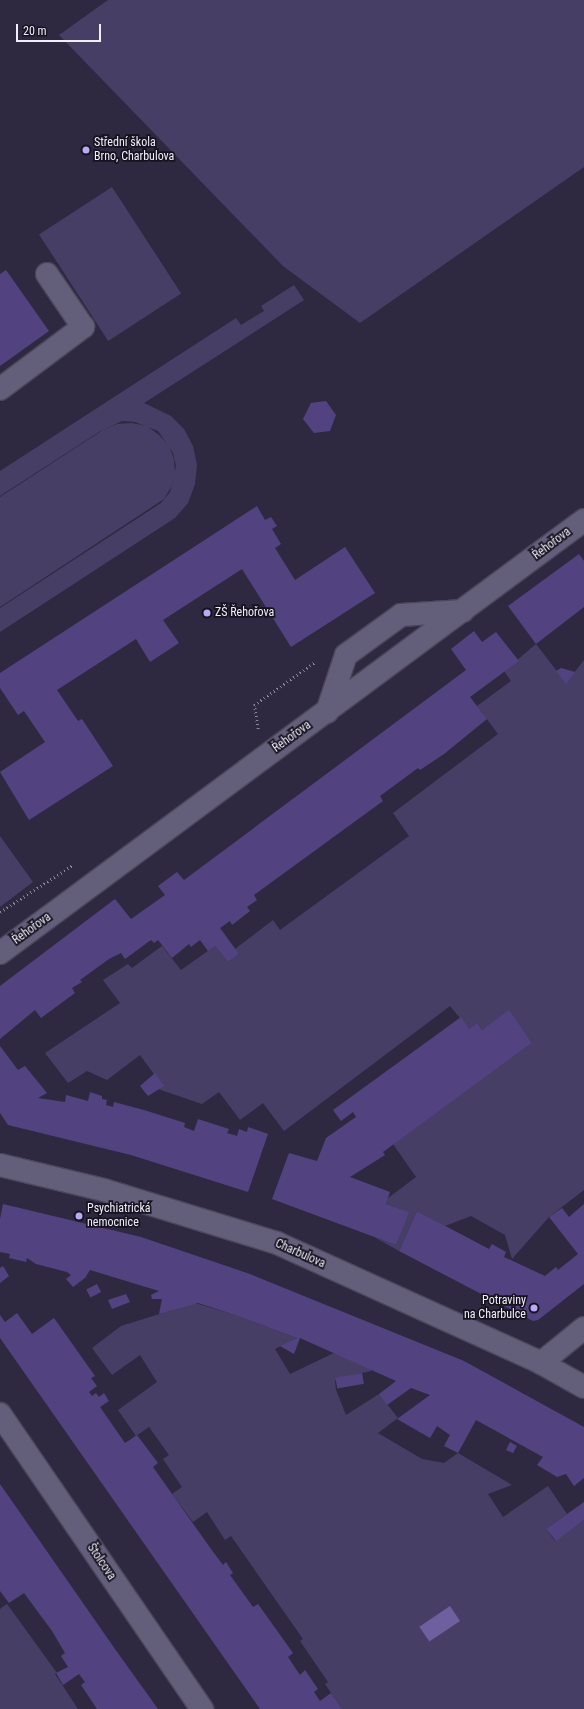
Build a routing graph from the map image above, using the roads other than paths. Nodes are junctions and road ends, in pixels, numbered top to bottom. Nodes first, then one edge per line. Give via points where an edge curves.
1 (46, 274) dead end
2 (0, 389) edge
3 (584, 520) edge
4 (463, 611) junction
5 (327, 712) junction
6 (0, 953) edge
7 (0, 1165) edge
8 (584, 1328) edge
9 (541, 1363) junction
10 (584, 1387) edge
11 (0, 1414) edge
12 (202, 1709) edge

1 - 2 street via 83,327
3 - 4 street, Řehořova
4 - 5 street, Řehořova
4 - 5 street via 401,615 358,646 346,655
5 - 6 street, Řehořova
7 - 9 street, Charbulova via 104,1190 276,1243
8 - 9 street
9 - 10 street, Charbulova
11 - 12 street, Štolcova

